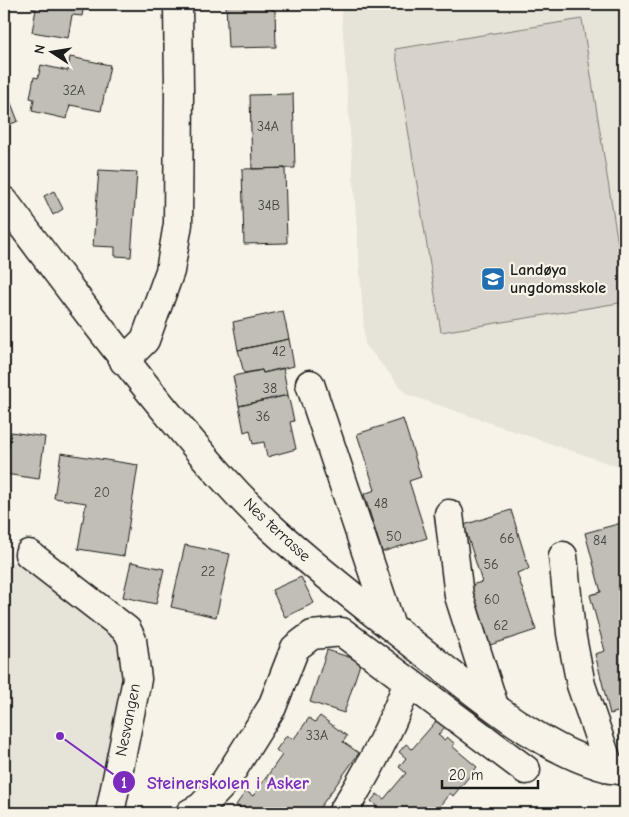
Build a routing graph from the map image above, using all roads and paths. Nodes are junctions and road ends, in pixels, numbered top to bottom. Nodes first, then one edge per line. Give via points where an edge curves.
1 (178, 4) edge
2 (4, 201) edge
3 (124, 361) junction
4 (310, 384) dead end
5 (449, 514) dead end
6 (30, 554) dead end
7 (563, 556) dead end
8 (391, 626) junction
9 (408, 682) junction
10 (494, 706) junction
11 (526, 770) dead end
12 (617, 770) edge
13 (110, 813) edge
14 (190, 813) edge
15 (342, 813) edge

1 - 3 street via 178,224 170,271 146,340
2 - 3 street, Nes terrasse
3 - 8 street, Nes terrasse via 228,484 273,530
4 - 8 street
5 - 10 street via 459,596
6 - 13 street, Nesvangen via 126,630 132,640 137,678
7 - 12 street via 571,633 581,685
8 - 10 street, Nes terrasse
9 - 11 street
9 - 14 street via 342,632 312,635 295,648 272,707 225,782 201,807
9 - 15 street via 380,748
10 - 12 street, Nes terrasse via 526,729 579,759

